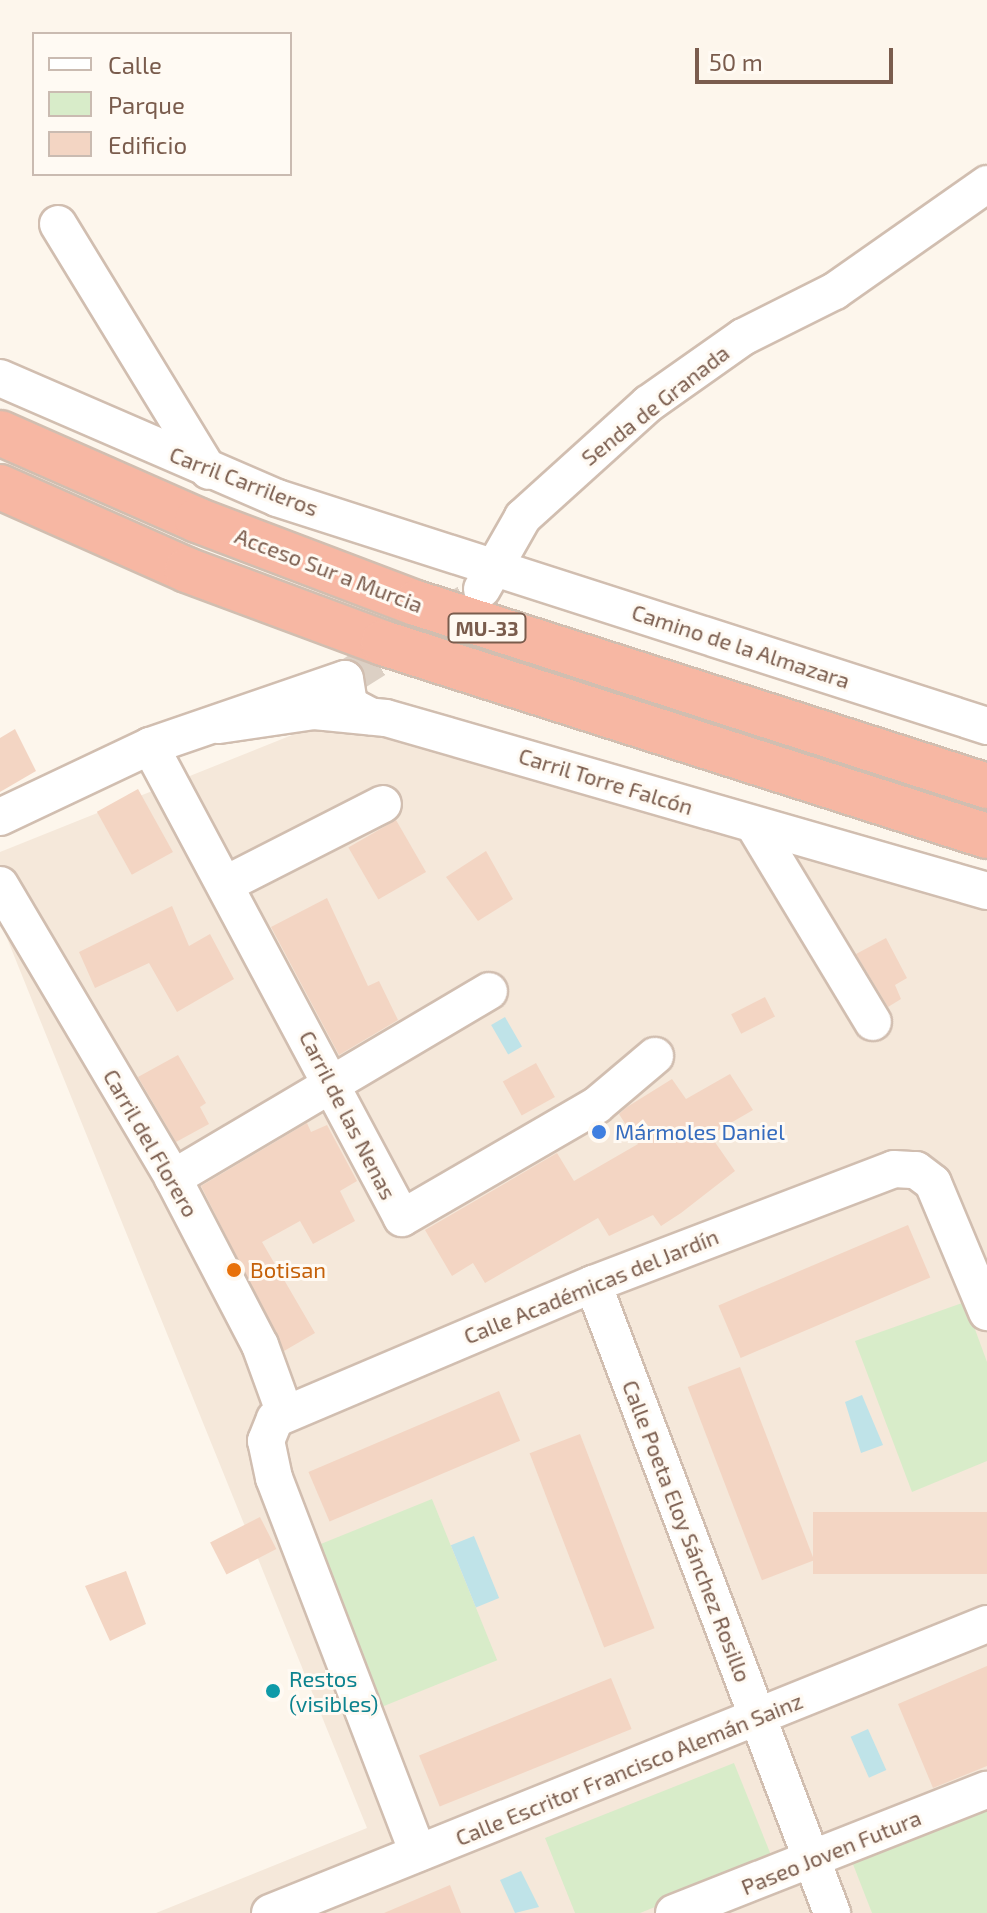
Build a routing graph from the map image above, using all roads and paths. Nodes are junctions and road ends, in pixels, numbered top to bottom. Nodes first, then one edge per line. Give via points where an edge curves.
1 (987, 184) edge
2 (58, 224) dead end
3 (0, 378) edge
4 (0, 433) edge
5 (209, 471) junction
6 (0, 487) edge
7 (0, 515) edge
8 (489, 578) junction
9 (480, 677) junction
10 (370, 716) junction
11 (219, 725) junction
12 (987, 726) edge
13 (150, 746) junction
14 (987, 786) edge
15 (383, 804) dead end
16 (0, 817) edge
17 (754, 825) junction
18 (987, 836) edge
19 (226, 884) junction
20 (0, 885) edge
21 (987, 891) edge
22 (489, 991) dead end
23 (873, 1022) dead end
24 (655, 1056) dead end
25 (335, 1085) junction
26 (173, 1178) junction
27 (593, 1284) junction
28 (987, 1312) edge
29 (277, 1419) junction
30 (987, 1624) edge
31 (759, 1718) junction
32 (987, 1790) edge
33 (418, 1853) junction
34 (812, 1860) junction
35 (270, 1913) edge
36 (674, 1913) edge
37 (832, 1913) edge

1 - 8 street, Senda de Granada via 835,291 743,337 648,404 541,497
2 - 5 street
3 - 5 street, Carril Carrileros
4 - 14 highway, Acceso Sur a Murcia / MU-33 via 403,598
5 - 8 street, Carril Carrileros
6 - 9 highway, MU-33 via 187,570
7 - 9 highway via 255,616
8 - 12 street, Camino de la Almazara
9 - 18 highway, MU-33
10 - 11 street, Carril Torre Falcón via 314,711
10 - 11 street via 349,705 345,679
10 - 17 street, Carril Torre Falcón
11 - 13 street
13 - 16 street
13 - 19 street, Carril de las Nenas
15 - 19 street
17 - 21 street, Carril Torre Falcón
17 - 23 street
19 - 25 street, Carril de las Nenas
20 - 26 street, Carril del Florero
22 - 25 street
24 - 25 street, Carril de las Nenas via 597,1105 402,1218
25 - 26 street
26 - 29 street, Carril del Florero via 254,1334
27 - 28 street, Calle Académicas del Jardín via 881,1172 921,1172 940,1195
27 - 29 street, Calle Académicas del Jardín
27 - 31 street, Calle Poeta Eloy Sánchez Rosillo
29 - 33 street, Carril del Florero via 274,1478
30 - 31 street, Calle Escritor Francisco Alemán Sainz
31 - 33 street, Calle Escritor Francisco Alemán Sainz
31 - 34 street, Calle Poeta Eloy Sánchez Rosillo
32 - 34 street, Paseo Joven Futura
33 - 35 street, Calle Escritor Francisco Alemán Sainz
34 - 36 street, Paseo Joven Futura
34 - 37 street, Calle Poeta Eloy Sánchez Rosillo

